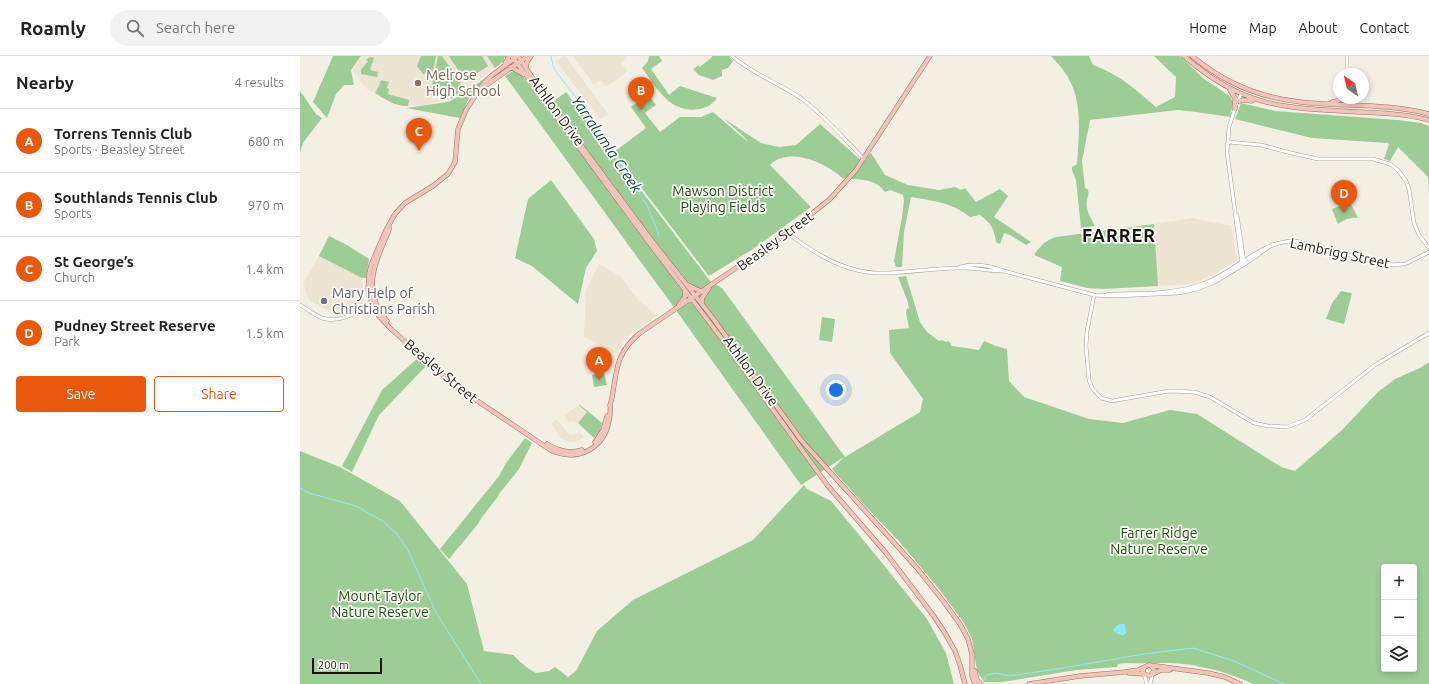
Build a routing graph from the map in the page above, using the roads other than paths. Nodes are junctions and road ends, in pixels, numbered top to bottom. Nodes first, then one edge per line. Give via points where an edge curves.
1 (515, 56) edge
2 (529, 56) edge
3 (732, 56) edge
4 (930, 56) edge
5 (1184, 56) edge
6 (1192, 56) edge
7 (1348, 56) edge
8 (519, 62) junction
9 (511, 67) junction
10 (526, 67) junction
11 (1347, 68) edge
12 (526, 75) junction
13 (1220, 76) junction
14 (1228, 88) junction
15 (479, 91) junction
16 (1255, 92) junction
17 (1242, 94) junction
18 (1240, 101) junction
19 (1259, 101) junction
20 (1333, 101) edge
21 (1320, 103) junction
22 (1333, 104) edge
23 (1345, 104) junction
24 (1354, 105) joint
25 (1235, 109) junction
26 (1338, 111) junction
27 (1362, 112) junction
28 (1429, 114) edge
29 (1429, 120) edge
30 (1228, 142) junction
31 (864, 159) junction
32 (788, 233) junction
33 (1429, 248) edge
34 (1429, 252) edge
35 (1243, 263) junction
36 (684, 281) junction
37 (713, 284) junction
38 (685, 290) junction
39 (702, 292) junction
40 (1094, 295) junction
41 (693, 297) junction
42 (683, 304) junction
43 (300, 305) edge
44 (374, 305) junction
45 (702, 305) junction
46 (675, 310) junction
47 (702, 312) junction
48 (1429, 333) edge
49 (973, 665) junction
50 (1150, 665) junction
51 (1144, 668) junction
52 (1176, 669) junction
53 (1125, 672) junction
54 (1144, 674) junction
55 (1152, 674) junction
56 (965, 684) edge
57 (975, 684) edge
58 (981, 684) edge
59 (1029, 684) edge
60 (1148, 684) edge
61 (1240, 684) edge

1 - 8 main road, Athllon Drive
1 - 15 main road, Beasley Street via 491,76
2 - 8 main road, Beasley Street
2 - 10 main road
3 - 31 street via 810,106
4 - 31 main road, Beasley Street
5 - 14 main road
6 - 13 main road
7 - 11 street
8 - 9 main road, Beasley Street
8 - 10 main road, Athllon Drive
8 - 12 main road, Athllon Drive
9 - 12 main road
9 - 15 main road, Beasley Street
10 - 36 main road, Athllon Drive via 594,163
12 - 38 main road, Athllon Drive
13 - 16 main road
13 - 17 main road via 1238,88
14 - 17 main road
14 - 25 main road via 1235,98
15 - 44 main road, Beasley Street via 461,121 452,168 443,179 399,209 389,226 374,271
16 - 17 main road
16 - 21 main road via 1286,100
17 - 18 street
17 - 19 main road
17 - 25 street
18 - 19 main road
18 - 25 street
19 - 26 main road via 1298,109
20 - 21 main road
21 - 22 main road
23 - 24 main road
23 - 26 main road
23 - 27 main road via 1350,109
24 - 28 main road via 1393,107
25 - 30 street via 1229,127
26 - 27 main road
27 - 29 main road
30 - 33 street via 1262,145 1318,159 1373,159 1390,164 1406,181 1414,223
30 - 35 street via 1236,231
31 - 32 main road, Beasley Street via 830,199
32 - 37 main road, Beasley Street
32 - 40 street, Lambrigg Street via 816,254 844,267 875,273 960,268 1004,271
34 - 35 street, Lambrigg Street via 1405,264 1388,265 1295,241 1269,245
35 - 40 street, Lambrigg Street via 1215,282 1188,291 1126,296
36 - 39 main road
36 - 41 main road, Athllon Drive
37 - 39 main road, Beasley Street
37 - 45 main road via 702,298
38 - 41 main road, Athllon Drive
38 - 46 main road via 685,297
39 - 41 main road, Beasley Street
40 - 48 street via 1086,346 1089,380 1101,398 1116,401 1170,391 1186,391 1210,398 1254,423 1268,426 1287,427 1305,420 1375,365
41 - 42 main road, Beasley Street
41 - 45 main road, Athllon Drive
41 - 47 main road, Athllon Drive
42 - 46 main road, Beasley Street
42 - 47 main road via 692,305
43 - 44 street via 322,317 336,320 357,314
44 - 46 main road, Beasley Street via 392,329 469,397 552,450 567,455 583,453 597,444 605,434 618,364 626,347 640,333
45 - 49 main road, Athllon Drive via 804,445 927,579 964,630 971,648
47 - 56 main road, Athllon Drive via 828,486 886,553 940,624 955,651
49 - 57 main road, Athllon Drive via 972,676
49 - 58 main road via 977,680
50 - 51 main road
50 - 52 main road
50 - 55 main road via 1154,669
51 - 53 main road
51 - 54 main road
52 - 55 main road via 1161,670
52 - 61 main road via 1213,674
53 - 54 main road
53 - 59 main road
54 - 55 main road
54 - 60 street
55 - 60 street

